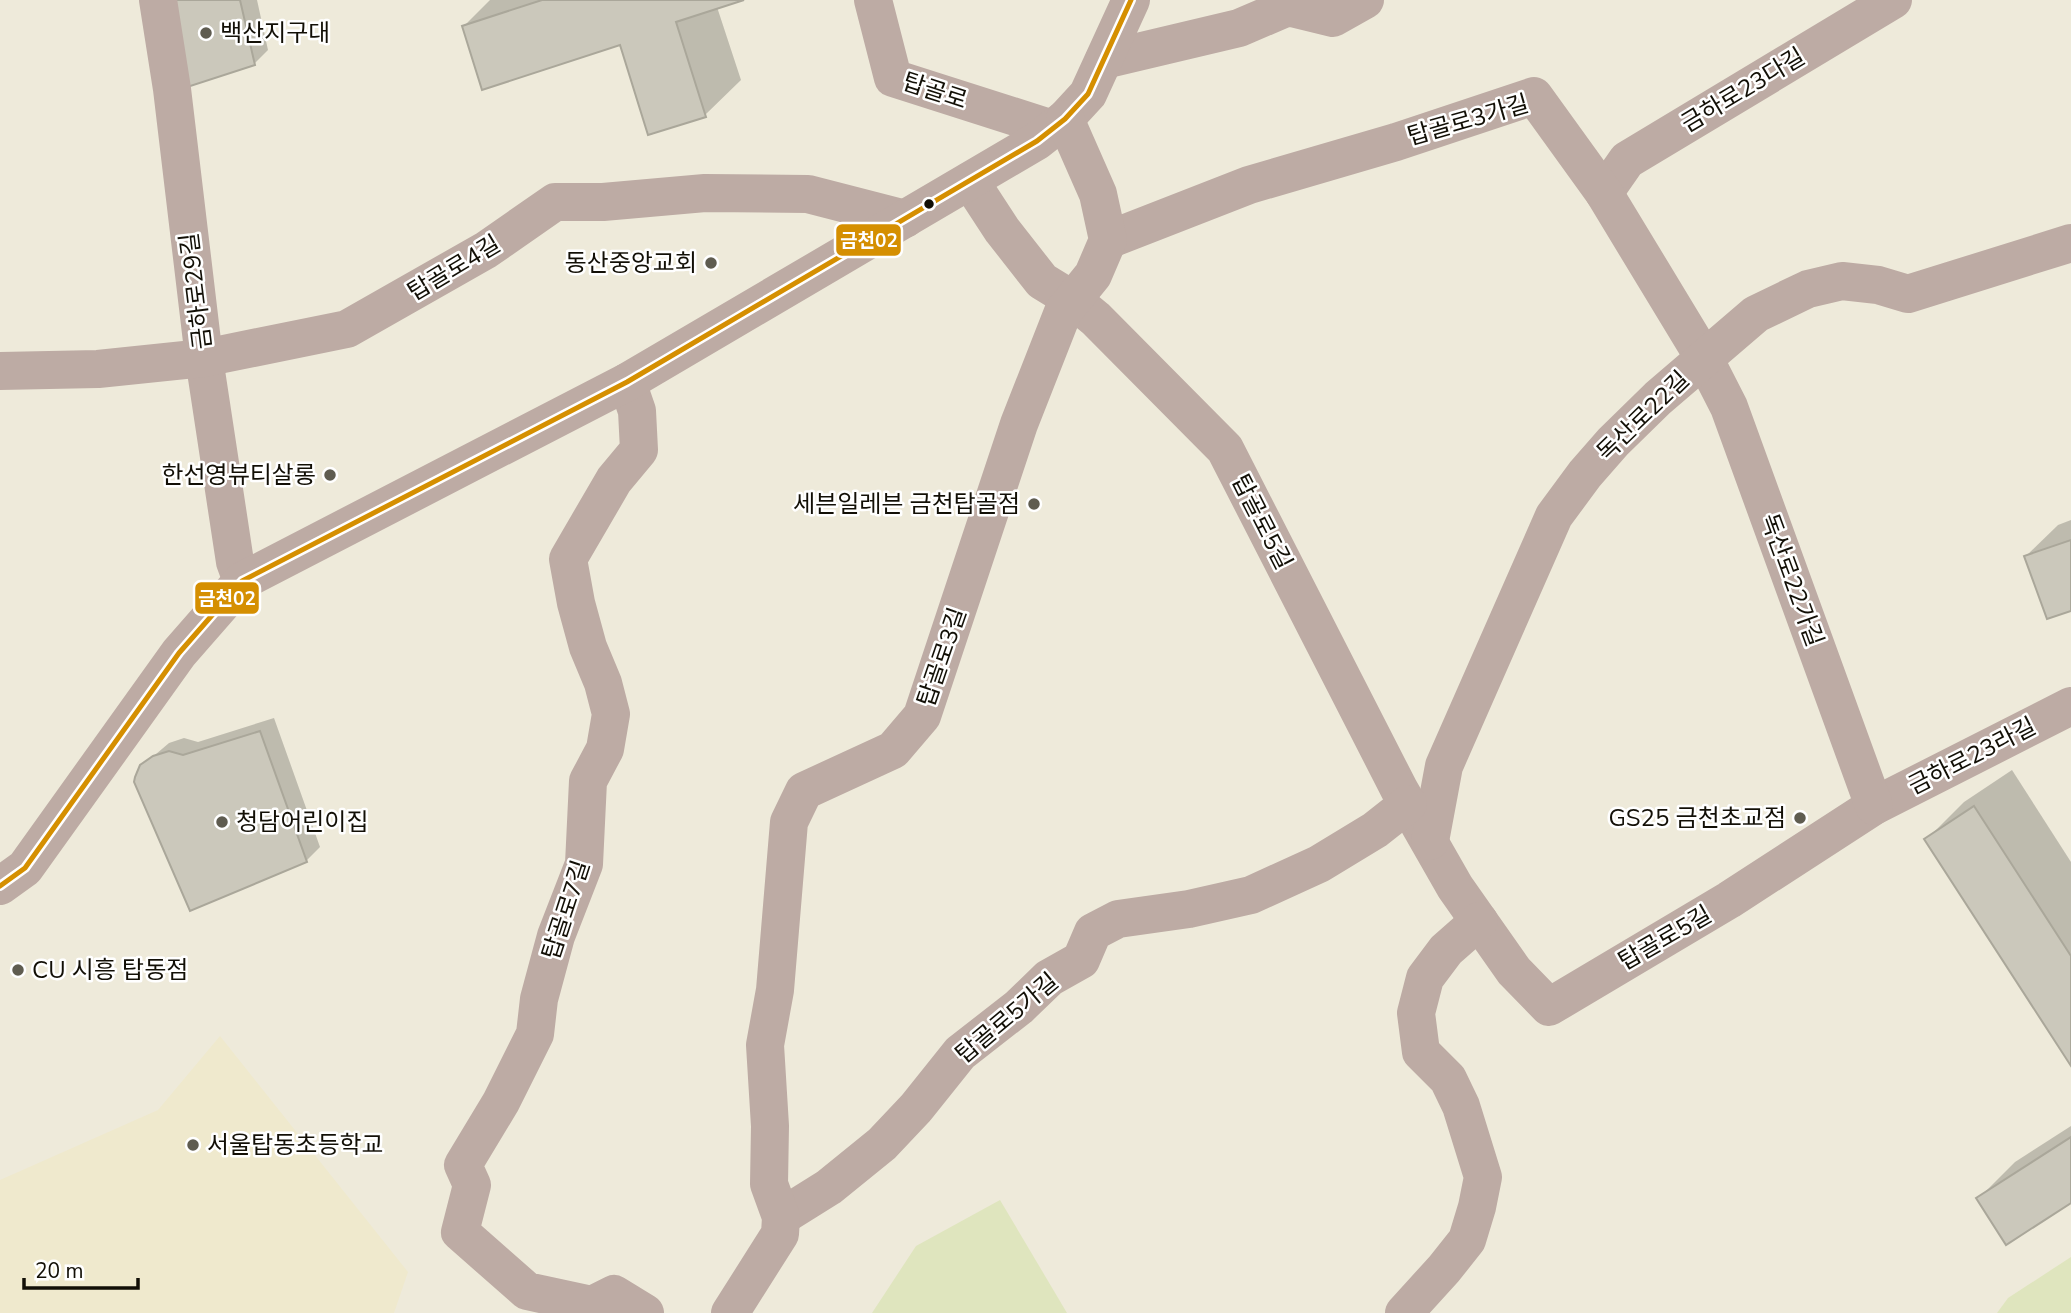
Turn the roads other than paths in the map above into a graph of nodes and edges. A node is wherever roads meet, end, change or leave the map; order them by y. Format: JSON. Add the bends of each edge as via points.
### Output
{"nodes":[{"id":1,"x":158,"y":0,"type":"edge"},
{"id":2,"x":873,"y":0,"type":"edge"},
{"id":3,"x":1131,"y":0,"type":"edge"},
{"id":4,"x":1364,"y":0,"type":"edge"},
{"id":5,"x":1893,"y":0,"type":"edge"},
{"id":6,"x":1104,"y":60,"type":"junction"},
{"id":7,"x":1059,"y":124,"type":"junction"},
{"id":8,"x":970,"y":181,"type":"junction"},
{"id":9,"x":1604,"y":193,"type":"junction"},
{"id":10,"x":905,"y":219,"type":"junction"},
{"id":11,"x":1108,"y":240,"type":"junction"},
{"id":12,"x":2071,"y":243,"type":"edge"},
{"id":13,"x":1073,"y":300,"type":"junction"},
{"id":14,"x":204,"y":358,"type":"junction"},
{"id":15,"x":1703,"y":358,"type":"junction"},
{"id":16,"x":0,"y":371,"type":"edge"},
{"id":17,"x":628,"y":382,"type":"junction"},
{"id":18,"x":242,"y":581,"type":"junction"},
{"id":19,"x":2071,"y":706,"type":"edge"},
{"id":20,"x":1408,"y":804,"type":"junction"},
{"id":21,"x":1874,"y":806,"type":"junction"},
{"id":22,"x":1430,"y":841,"type":"junction"},
{"id":23,"x":0,"y":886,"type":"edge"},
{"id":24,"x":1479,"y":920,"type":"junction"},
{"id":25,"x":781,"y":1217,"type":"junction"},
{"id":26,"x":645,"y":1313,"type":"edge"},
{"id":27,"x":730,"y":1313,"type":"edge"},
{"id":28,"x":1404,"y":1313,"type":"edge"}],
"edges":[{"from":1,"to":14,"type":"street","name":"금하로29길"},
{"from":2,"to":7,"type":"street","name":"탑골로","via":[[893,78]]},
{"from":3,"to":6,"type":"street"},
{"from":4,"to":6,"type":"street","via":[[1333,18],[1288,7],[1239,28]]},
{"from":5,"to":9,"type":"street","name":"금하로23다길","via":[[1627,160]]},
{"from":6,"to":7,"type":"street","via":[[1088,94]]},
{"from":7,"to":8,"type":"street"},
{"from":7,"to":11,"type":"street","via":[[1098,194]]},
{"from":8,"to":10,"type":"street"},
{"from":8,"to":13,"type":"street","name":"탑골로5길","via":[[1042,281]]},
{"from":9,"to":11,"type":"street","name":"탑골로3가길","via":[[1534,96],[1249,185]]},
{"from":9,"to":15,"type":"street","name":"탑골로3가길"},
{"from":10,"to":14,"type":"street","name":"탑골로4길","via":[[808,194],[705,192],[555,202],[486,250],[347,328]]},
{"from":10,"to":17,"type":"street"},
{"from":11,"to":13,"type":"street","name":"탑골로3길","via":[[1093,275]]},
{"from":12,"to":15,"type":"street","name":"독산로22길","via":[[1908,294],[1842,281],[1808,289],[1756,314]]},
{"from":13,"to":20,"type":"street","name":"탑골로5길","via":[[1225,449]]},
{"from":13,"to":25,"type":"street","name":"탑골로3길","via":[[1063,312],[1019,424],[922,716],[893,750],[804,791],[789,822],[775,990],[765,1045],[771,1126],[769,1184]]},
{"from":14,"to":16,"type":"street","name":"탑골로4길","via":[[98,369]]},
{"from":14,"to":18,"type":"street","name":"금하로29길","via":[[235,562]]},
{"from":15,"to":21,"type":"street","name":"독산로22가길","via":[[1729,407]]},
{"from":15,"to":22,"type":"street","name":"독산로22길","via":[[1613,442],[1554,516],[1444,766]]},
{"from":17,"to":18,"type":"street"},
{"from":17,"to":26,"type":"street","name":"탑골로7길","via":[[637,411],[639,450],[614,480],[568,559],[585,636],[611,714],[605,749],[588,781],[584,864],[556,936],[535,1034],[463,1164],[472,1185],[460,1232],[527,1291],[592,1305],[614,1294]]},
{"from":18,"to":23,"type":"street","via":[[179,653],[25,868]]},
{"from":19,"to":21,"type":"street","name":"금하로23라길"},
{"from":20,"to":22,"type":"street","name":"탑골로5길"},
{"from":20,"to":25,"type":"street","name":"탑골로5가길","via":[[1319,864],[1251,895],[1118,919],[1093,932],[1081,960],[1049,978],[960,1054],[881,1144]]},
{"from":21,"to":24,"type":"street","name":"탑골로5길","via":[[1729,900],[1549,1007],[1514,971]]},
{"from":22,"to":24,"type":"street","name":"탑골로5길"},
{"from":24,"to":28,"type":"street","via":[[1446,950],[1425,978],[1416,1013],[1421,1052],[1448,1079],[1461,1106],[1483,1177],[1478,1208],[1467,1240]]},
{"from":25,"to":27,"type":"street","via":[[780,1234]]}]}
